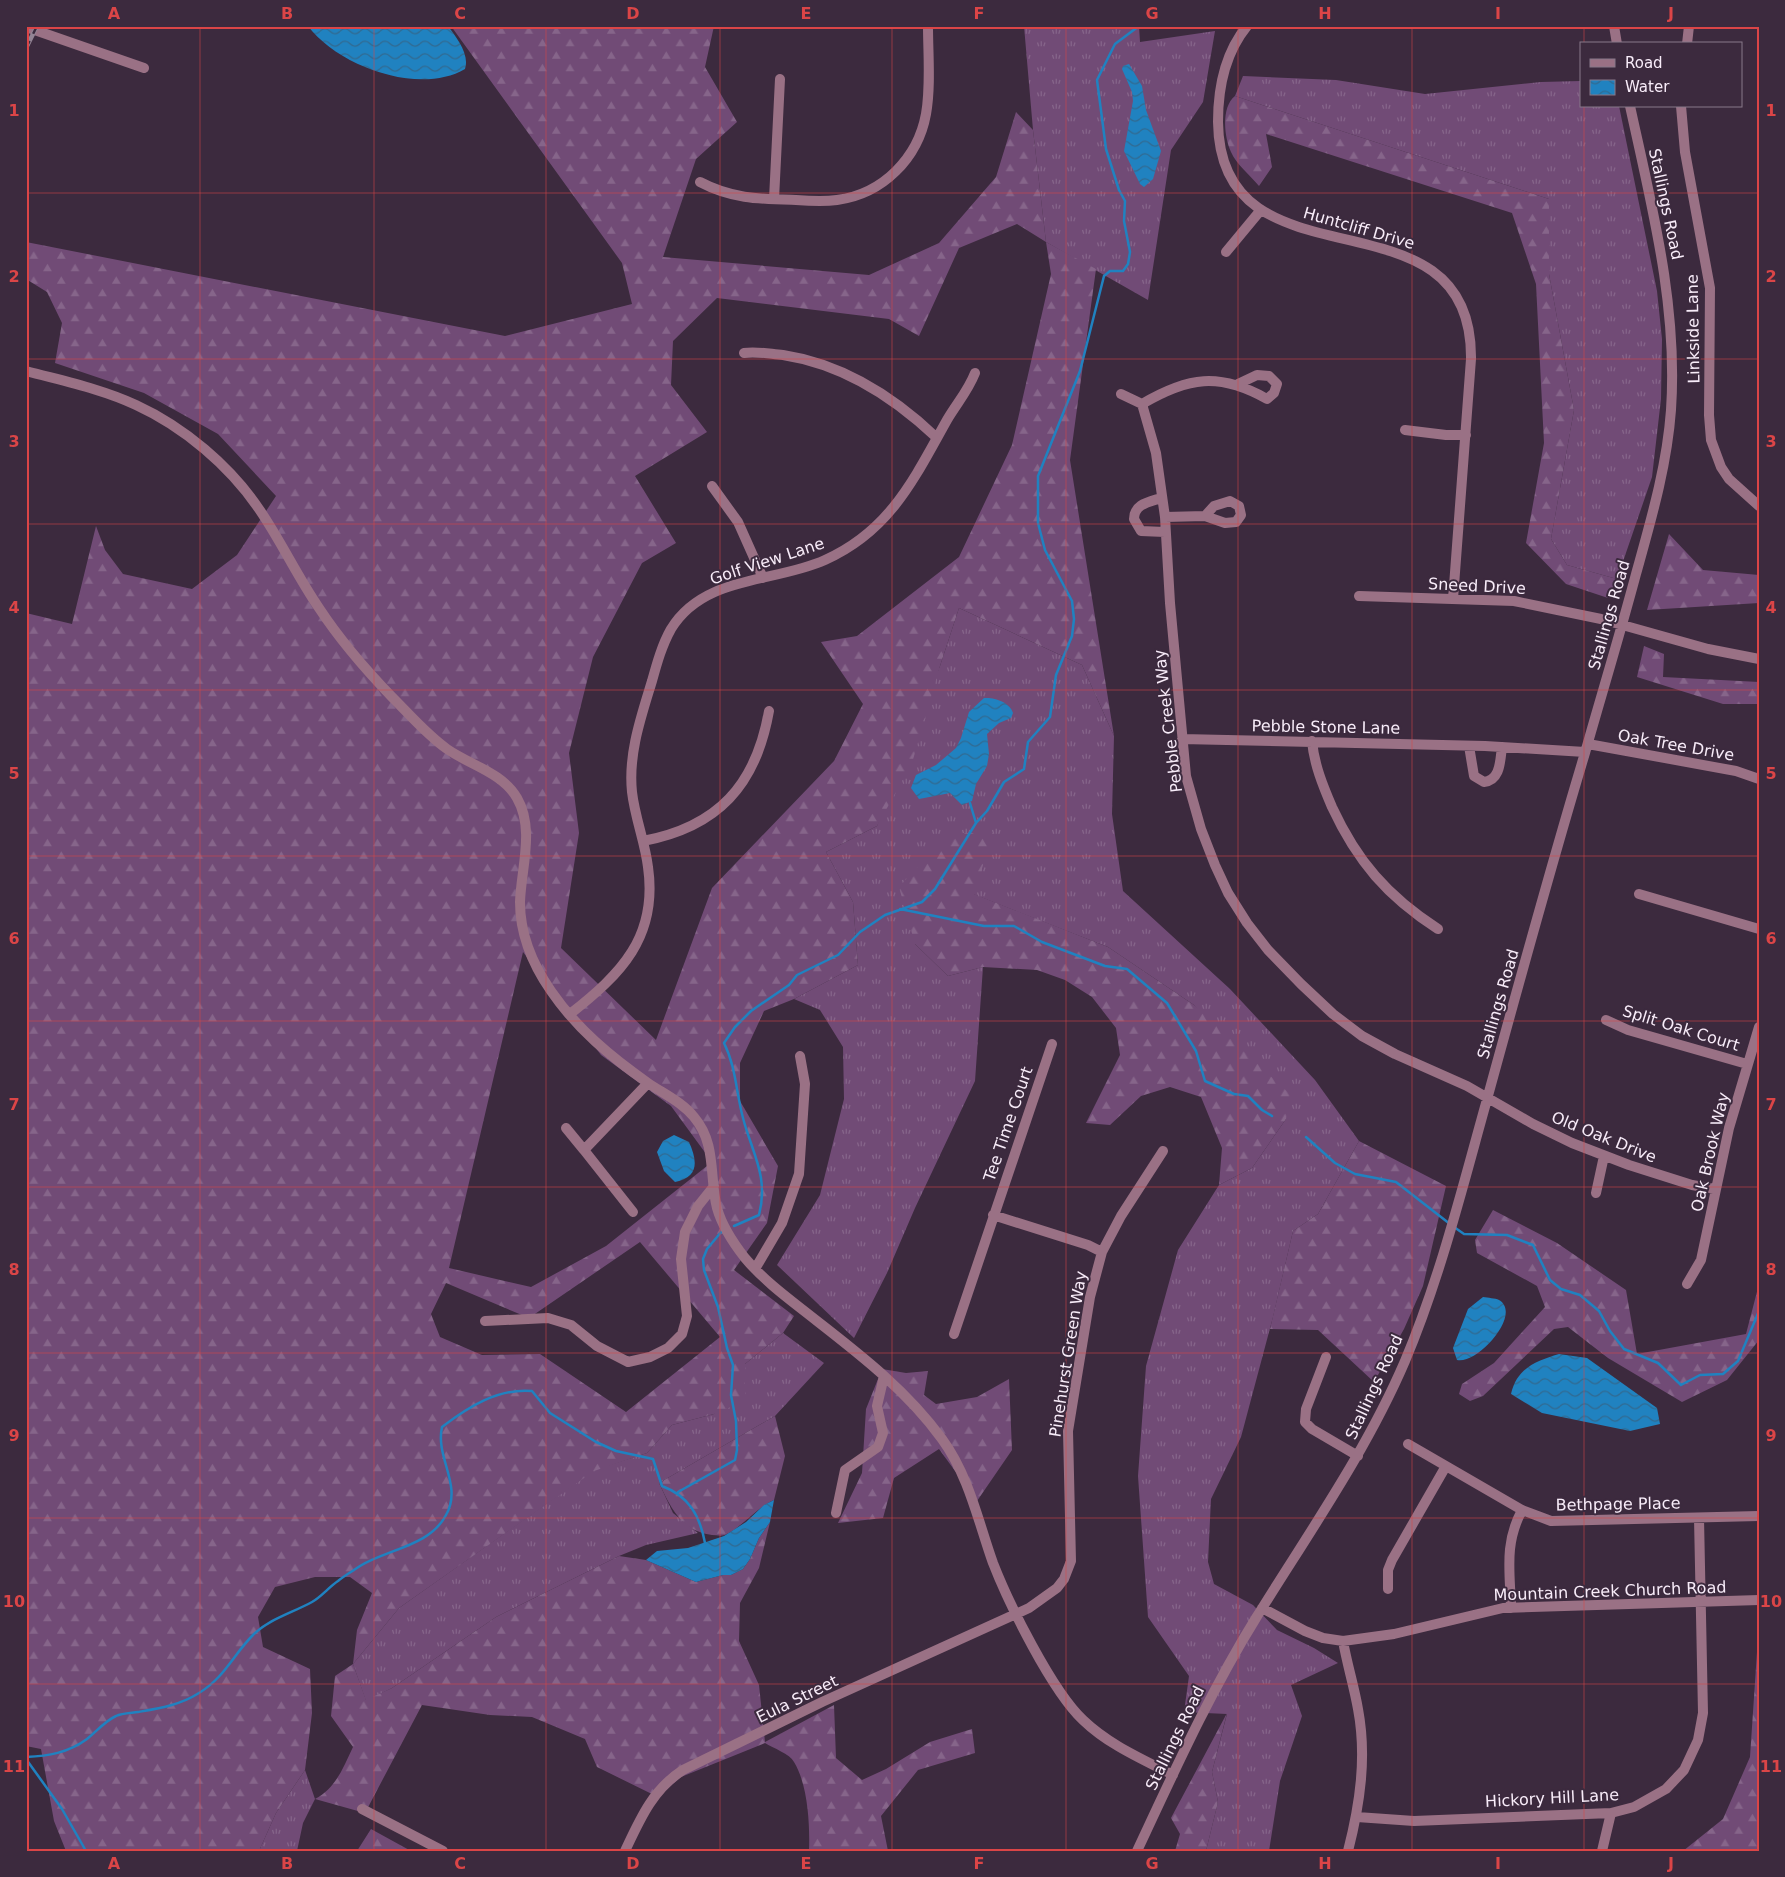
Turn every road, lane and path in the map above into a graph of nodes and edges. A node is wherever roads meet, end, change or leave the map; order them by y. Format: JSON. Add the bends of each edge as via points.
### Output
{"nodes":[{"id":1,"x":928,"y":26,"type":"edge"},
{"id":2,"x":1246,"y":26,"type":"edge"},
{"id":3,"x":1614,"y":26,"type":"edge"},
{"id":4,"x":1689,"y":26,"type":"edge"},
{"id":5,"x":26,"y":27,"type":"edge"},
{"id":6,"x":1617,"y":42,"type":"edge"},
{"id":7,"x":1687,"y":42,"type":"edge"},
{"id":8,"x":144,"y":68,"type":"dead end"},
{"id":9,"x":780,"y":79,"type":"dead end"},
{"id":10,"x":1630,"y":108,"type":"edge"},
{"id":11,"x":1681,"y":108,"type":"edge"},
{"id":12,"x":700,"y":182,"type":"dead end"},
{"id":13,"x":774,"y":199,"type":"junction"},
{"id":14,"x":1260,"y":211,"type":"junction"},
{"id":15,"x":1226,"y":252,"type":"dead end"},
{"id":16,"x":744,"y":353,"type":"dead end"},
{"id":17,"x":26,"y":371,"type":"edge"},
{"id":18,"x":975,"y":373,"type":"dead end"},
{"id":19,"x":1238,"y":384,"type":"dead end"},
{"id":20,"x":1121,"y":394,"type":"dead end"},
{"id":21,"x":1142,"y":404,"type":"junction"},
{"id":22,"x":1406,"y":430,"type":"dead end"},
{"id":23,"x":1466,"y":435,"type":"junction"},
{"id":24,"x":937,"y":438,"type":"junction"},
{"id":25,"x":712,"y":486,"type":"dead end"},
{"id":26,"x":1161,"y":498,"type":"junction"},
{"id":27,"x":1759,"y":506,"type":"edge"},
{"id":28,"x":1204,"y":516,"type":"dead end"},
{"id":29,"x":1165,"y":518,"type":"junction"},
{"id":30,"x":1165,"y":532,"type":"junction"},
{"id":31,"x":762,"y":578,"type":"junction"},
{"id":32,"x":1359,"y":596,"type":"dead end"},
{"id":33,"x":1453,"y":598,"type":"junction"},
{"id":34,"x":1622,"y":625,"type":"junction"},
{"id":35,"x":1759,"y":659,"type":"edge"},
{"id":36,"x":769,"y":711,"type":"dead end"},
{"id":37,"x":1182,"y":739,"type":"junction"},
{"id":38,"x":1312,"y":741,"type":"junction"},
{"id":39,"x":1469,"y":746,"type":"junction"},
{"id":40,"x":1502,"y":747,"type":"junction"},
{"id":41,"x":1586,"y":748,"type":"junction"},
{"id":42,"x":1759,"y":779,"type":"edge"},
{"id":43,"x":643,"y":841,"type":"junction"},
{"id":44,"x":1639,"y":894,"type":"dead end"},
{"id":45,"x":1438,"y":929,"type":"dead end"},
{"id":46,"x":1759,"y":929,"type":"edge"},
{"id":47,"x":570,"y":1014,"type":"junction"},
{"id":48,"x":1606,"y":1020,"type":"dead end"},
{"id":49,"x":1759,"y":1026,"type":"edge"},
{"id":50,"x":1052,"y":1044,"type":"dead end"},
{"id":51,"x":800,"y":1056,"type":"dead end"},
{"id":52,"x":1747,"y":1064,"type":"junction"},
{"id":53,"x":648,"y":1083,"type":"junction"},
{"id":54,"x":1487,"y":1097,"type":"junction"},
{"id":55,"x":566,"y":1128,"type":"dead end"},
{"id":56,"x":584,"y":1150,"type":"junction"},
{"id":57,"x":1163,"y":1151,"type":"dead end"},
{"id":58,"x":1604,"y":1156,"type":"junction"},
{"id":59,"x":714,"y":1186,"type":"junction"},
{"id":60,"x":1715,"y":1189,"type":"junction"},
{"id":61,"x":1596,"y":1193,"type":"dead end"},
{"id":62,"x":633,"y":1212,"type":"dead end"},
{"id":63,"x":993,"y":1215,"type":"junction"},
{"id":64,"x":1102,"y":1252,"type":"junction"},
{"id":65,"x":755,"y":1269,"type":"junction"},
{"id":66,"x":1687,"y":1284,"type":"dead end"},
{"id":67,"x":486,"y":1321,"type":"dead end"},
{"id":68,"x":954,"y":1334,"type":"dead end"},
{"id":69,"x":1326,"y":1357,"type":"dead end"},
{"id":70,"x":884,"y":1376,"type":"junction"},
{"id":71,"x":1408,"y":1444,"type":"dead end"},
{"id":72,"x":1358,"y":1456,"type":"junction"},
{"id":73,"x":1446,"y":1466,"type":"junction"},
{"id":74,"x":1522,"y":1510,"type":"junction"},
{"id":75,"x":836,"y":1513,"type":"dead end"},
{"id":76,"x":1759,"y":1516,"type":"edge"},
{"id":77,"x":1699,"y":1518,"type":"junction"},
{"id":78,"x":1388,"y":1589,"type":"dead end"},
{"id":79,"x":1759,"y":1600,"type":"edge"},
{"id":80,"x":1701,"y":1602,"type":"junction"},
{"id":81,"x":1262,"y":1608,"type":"junction"},
{"id":82,"x":1511,"y":1608,"type":"junction"},
{"id":83,"x":1017,"y":1614,"type":"junction"},
{"id":84,"x":1343,"y":1641,"type":"junction"},
{"id":85,"x":1173,"y":1775,"type":"junction"},
{"id":86,"x":362,"y":1809,"type":"dead end"},
{"id":87,"x":1610,"y":1813,"type":"junction"},
{"id":88,"x":1357,"y":1817,"type":"junction"},
{"id":89,"x":444,"y":1851,"type":"edge"},
{"id":90,"x":625,"y":1851,"type":"edge"},
{"id":91,"x":1137,"y":1851,"type":"edge"},
{"id":92,"x":1348,"y":1851,"type":"edge"},
{"id":93,"x":1602,"y":1851,"type":"edge"}],
"edges":[{"from":1,"to":13,"type":"street","via":[[926,113],[919,138],[902,165],[883,183],[852,197],[824,201]]},
{"from":2,"to":14,"type":"street","name":"Huntcliff Drive","via":[[1224,70],[1218,132],[1231,176]]},
{"from":3,"to":6,"type":"street"},
{"from":4,"to":7,"type":"street"},
{"from":5,"to":8,"type":"street"},
{"from":9,"to":13,"type":"street"},
{"from":10,"to":34,"type":"street","name":"Stallings Road","via":[[1664,265],[1670,305],[1672,373],[1662,473]]},
{"from":11,"to":27,"type":"street","name":"Linkside Lane","via":[[1685,152],[1710,288],[1711,440],[1729,479]]},
{"from":12,"to":13,"type":"street","via":[[736,197]]},
{"from":14,"to":15,"type":"street"},
{"from":14,"to":23,"type":"street","name":"Huntcliff Drive","via":[[1304,230],[1405,255],[1425,265],[1444,281],[1462,306],[1470,336]]},
{"from":16,"to":24,"type":"street","via":[[796,357],[843,372],[878,391]]},
{"from":17,"to":47,"type":"street","via":[[140,406],[188,436],[217,461],[256,504],[319,608],[364,666],[438,742],[512,790],[521,806],[526,826],[520,900],[524,933],[543,978]]},
{"from":18,"to":24,"type":"street","name":"Golf View Lane"},
{"from":19,"to":21,"type":"street","via":[[1186,384]]},
{"from":20,"to":21,"type":"street"},
{"from":21,"to":26,"type":"street","name":"Pebble Creek Way","via":[[1156,453]]},
{"from":22,"to":23,"type":"street"},
{"from":23,"to":33,"type":"street","name":"Huntcliff Drive"},
{"from":24,"to":31,"type":"street","name":"Golf View Lane","via":[[901,499],[867,536],[823,561]]},
{"from":25,"to":31,"type":"street","via":[[738,522]]},
{"from":26,"to":29,"type":"street","name":"Pebble Creek Way"},
{"from":26,"to":30,"type":"street","via":[[1141,505],[1135,511],[1134,520],[1141,531]]},
{"from":28,"to":29,"type":"street"},
{"from":29,"to":30,"type":"street","name":"Pebble Creek Way"},
{"from":30,"to":37,"type":"street","name":"Pebble Creek Way"},
{"from":31,"to":43,"type":"street","name":"Golf View Lane","via":[[728,586],[702,598],[680,617],[666,639],[641,716],[633,754],[632,791]]},
{"from":32,"to":33,"type":"street","name":"Sneed Drive"},
{"from":33,"to":34,"type":"street","name":"Sneed Drive","via":[[1514,601]]},
{"from":34,"to":35,"type":"street","name":"Sneed Drive","via":[[1708,649]]},
{"from":34,"to":41,"type":"street","name":"Stallings Road"},
{"from":36,"to":43,"type":"street","via":[[755,761],[744,782],[730,798],[712,815],[692,827]]},
{"from":37,"to":38,"type":"street","name":"Pebble Stone Lane"},
{"from":37,"to":54,"type":"street","name":"Pebble Creek Way","via":[[1192,801],[1215,865],[1228,893],[1268,950],[1326,1008],[1362,1036]]},
{"from":38,"to":39,"type":"street","name":"Pebble Stone Lane"},
{"from":38,"to":45,"type":"street","via":[[1313,758],[1326,794],[1356,854],[1391,892]]},
{"from":39,"to":40,"type":"street","name":"Pebble Stone Lane"},
{"from":39,"to":40,"type":"street","via":[[1474,776],[1484,782],[1495,777]]},
{"from":40,"to":41,"type":"street","name":"Pebble Stone Lane"},
{"from":41,"to":42,"type":"street","name":"Oak Tree Drive","via":[[1736,771]]},
{"from":41,"to":54,"type":"street","name":"Stallings Road"},
{"from":43,"to":47,"type":"street","name":"Golf View Lane","via":[[650,895],[648,916],[641,936],[619,970]]},
{"from":44,"to":46,"type":"street"},
{"from":47,"to":53,"type":"street","via":[[600,1047]]},
{"from":48,"to":52,"type":"street","name":"Split Oak Court","via":[[1628,1030]]},
{"from":49,"to":52,"type":"street","name":"Oak Brook Way"},
{"from":50,"to":63,"type":"street","name":"Tee Time Court"},
{"from":51,"to":65,"type":"street","via":[[805,1084],[799,1174],[782,1223]]},
{"from":52,"to":60,"type":"street","name":"Oak Brook Way"},
{"from":53,"to":56,"type":"street"},
{"from":53,"to":59,"type":"street","via":[[680,1104],[700,1124],[710,1149]]},
{"from":54,"to":58,"type":"street","name":"Old Oak Drive","via":[[1533,1124]]},
{"from":54,"to":72,"type":"street","name":"Stallings Road","via":[[1426,1306],[1405,1361]]},
{"from":55,"to":56,"type":"street"},
{"from":56,"to":62,"type":"street"},
{"from":57,"to":64,"type":"street","name":"Pinehurst Green Way"},
{"from":58,"to":60,"type":"street","name":"Old Oak Drive","via":[[1672,1179]]},
{"from":58,"to":61,"type":"street"},
{"from":59,"to":65,"type":"street","via":[[722,1222]]},
{"from":59,"to":67,"type":"street","via":[[698,1206],[685,1232],[681,1259],[687,1316],[682,1334],[668,1348],[650,1357],[628,1362],[597,1346],[571,1325],[548,1318]]},
{"from":60,"to":66,"type":"street","name":"Oak Brook Way","via":[[1701,1260]]},
{"from":63,"to":64,"type":"street"},
{"from":63,"to":68,"type":"street","name":"Tee Time Court"},
{"from":64,"to":83,"type":"street","name":"Pinehurst Green Way","via":[[1090,1297],[1068,1431],[1071,1561],[1064,1579],[1053,1592]]},
{"from":65,"to":70,"type":"street"},
{"from":69,"to":72,"type":"street","via":[[1306,1409],[1305,1422]]},
{"from":70,"to":75,"type":"street","via":[[877,1406],[883,1433],[878,1447],[846,1470]]},
{"from":70,"to":83,"type":"street","via":[[916,1407],[954,1457],[970,1492],[994,1565]]},
{"from":71,"to":73,"type":"street","name":"Bethpage Place"},
{"from":72,"to":81,"type":"street","name":"Stallings Road"},
{"from":73,"to":74,"type":"street","name":"Bethpage Place"},
{"from":73,"to":78,"type":"street","via":[[1392,1560],[1388,1570]]},
{"from":74,"to":77,"type":"street","name":"Bethpage Place","via":[[1561,1522]]},
{"from":74,"to":82,"type":"street","via":[[1512,1531],[1510,1546]]},
{"from":76,"to":77,"type":"street","name":"Bethpage Place"},
{"from":77,"to":80,"type":"street","name":"Hickory Hill Lane"},
{"from":79,"to":80,"type":"street","name":"Mountain Creek Church Road"},
{"from":80,"to":82,"type":"street","name":"Mountain Creek Church Road"},
{"from":80,"to":87,"type":"street","name":"Hickory Hill Lane","via":[[1703,1713],[1696,1748],[1684,1770],[1666,1789],[1634,1807]]},
{"from":81,"to":84,"type":"street","name":"Mountain Creek Church Road","via":[[1305,1632]]},
{"from":81,"to":85,"type":"street","name":"Stallings Road","via":[[1218,1685]]},
{"from":82,"to":84,"type":"street","name":"Mountain Creek Church Road"},
{"from":83,"to":85,"type":"street","via":[[1061,1691],[1083,1720],[1123,1750]]},
{"from":83,"to":90,"type":"street","name":"Eula Street","via":[[822,1702],[683,1770],[653,1796]]},
{"from":84,"to":88,"type":"street","via":[[1361,1728],[1362,1771]]},
{"from":85,"to":91,"type":"street","name":"Stallings Road"},
{"from":86,"to":89,"type":"street"},
{"from":87,"to":88,"type":"street","name":"Hickory Hill Lane","via":[[1414,1820]]},
{"from":87,"to":93,"type":"street"},
{"from":88,"to":92,"type":"street"}]}
